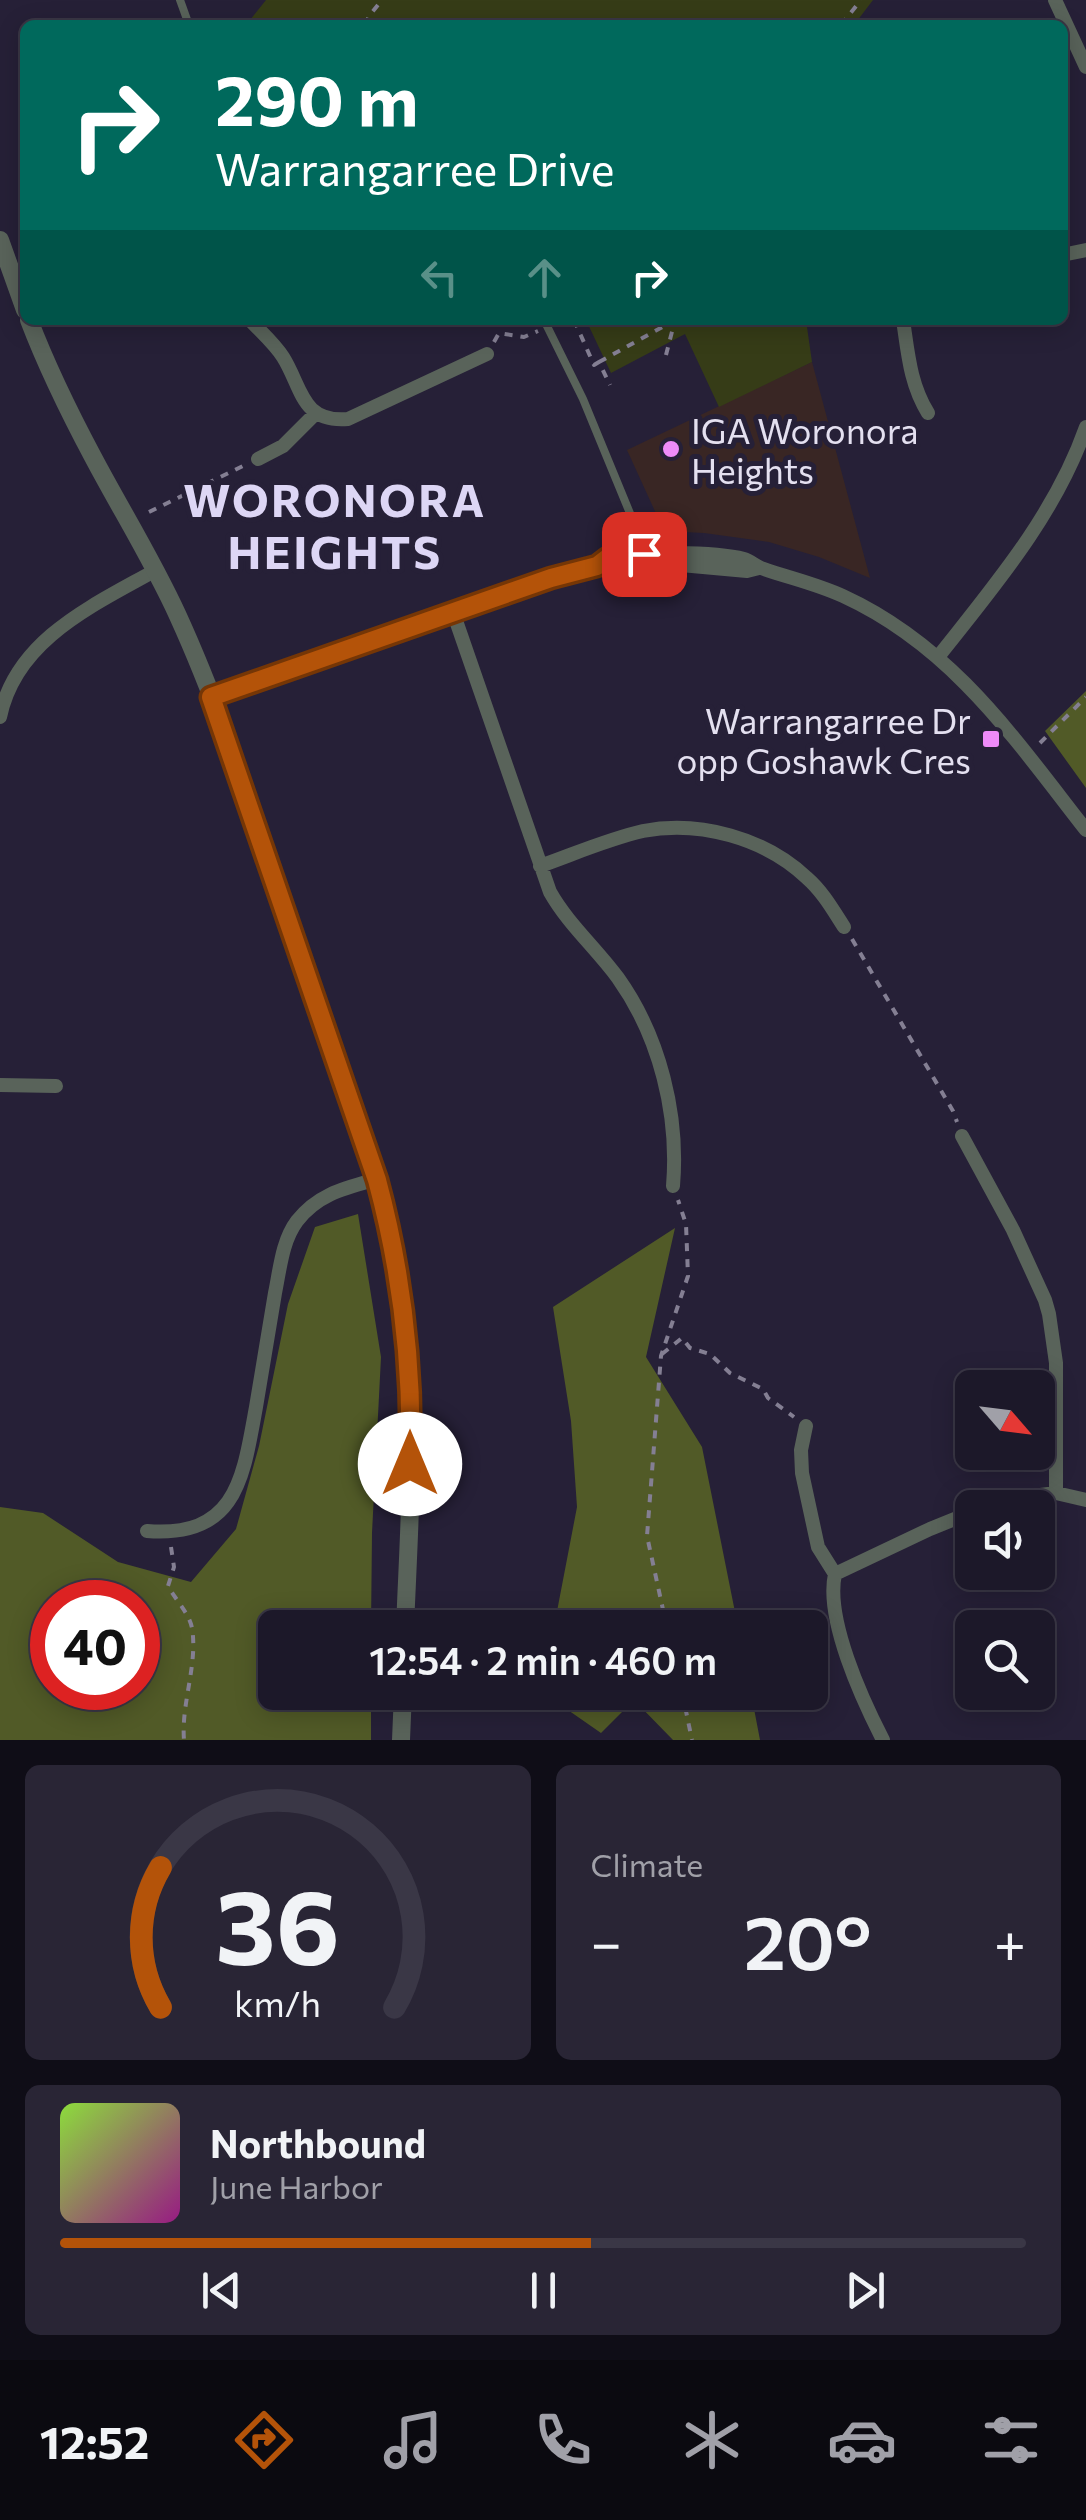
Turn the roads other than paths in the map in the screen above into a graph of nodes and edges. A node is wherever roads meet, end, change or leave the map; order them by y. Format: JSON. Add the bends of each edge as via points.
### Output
{"nodes":[{"id":1,"x":1068,"y":28,"type":"edge"},
{"id":2,"x":1086,"y":67,"type":"edge"},
{"id":3,"x":0,"y":240,"type":"edge"},
{"id":4,"x":20,"y":292,"type":"edge"},
{"id":5,"x":33,"y":325,"type":"edge"},
{"id":6,"x":255,"y":325,"type":"edge"},
{"id":7,"x":547,"y":325,"type":"edge"},
{"id":8,"x":904,"y":325,"type":"edge"},
{"id":9,"x":487,"y":354,"type":"road end"},
{"id":10,"x":316,"y":413,"type":"junction"},
{"id":11,"x":928,"y":413,"type":"dead end"},
{"id":12,"x":1086,"y":427,"type":"edge"},
{"id":13,"x":258,"y":459,"type":"road end"},
{"id":14,"x":644,"y":559,"type":"junction"},
{"id":15,"x":156,"y":570,"type":"junction"},
{"id":16,"x":453,"y":612,"type":"junction"},
{"id":17,"x":938,"y":656,"type":"junction"},
{"id":18,"x":211,"y":697,"type":"junction"},
{"id":19,"x":0,"y":717,"type":"edge"},
{"id":20,"x":1086,"y":830,"type":"edge"},
{"id":21,"x":540,"y":866,"type":"junction"},
{"id":22,"x":844,"y":927,"type":"road end"},
{"id":23,"x":0,"y":1085,"type":"edge"},
{"id":24,"x":56,"y":1086,"type":"dead end"},
{"id":25,"x":962,"y":1136,"type":"road end"},
{"id":26,"x":377,"y":1180,"type":"junction"},
{"id":27,"x":673,"y":1186,"type":"road end"},
{"id":28,"x":806,"y":1426,"type":"road end"},
{"id":29,"x":1056,"y":1493,"type":"joint"},
{"id":30,"x":1086,"y":1500,"type":"edge"},
{"id":31,"x":955,"y":1519,"type":"edge"},
{"id":32,"x":147,"y":1531,"type":"dead end"},
{"id":33,"x":835,"y":1574,"type":"junction"},
{"id":34,"x":406,"y":1610,"type":"edge"},
{"id":35,"x":402,"y":1710,"type":"edge"},
{"id":36,"x":401,"y":1740,"type":"edge"},
{"id":37,"x":883,"y":1740,"type":"edge"}],
"edges":[{"from":1,"to":2,"type":"street"},
{"from":3,"to":4,"type":"street"},
{"from":5,"to":15,"type":"street","via":[[56,384]]},
{"from":6,"to":10,"type":"street","via":[[280,352]]},
{"from":7,"to":14,"type":"lane","via":[[583,398]]},
{"from":8,"to":11,"type":"street","via":[[912,377]]},
{"from":9,"to":10,"type":"street","via":[[348,419]]},
{"from":10,"to":13,"type":"street","via":[[283,446]]},
{"from":12,"to":17,"type":"street","via":[[1031,536]]},
{"from":14,"to":16,"type":"street","via":[[551,578]]},
{"from":14,"to":17,"type":"street","via":[[760,568],[816,585],[904,630]]},
{"from":15,"to":18,"type":"street"},
{"from":15,"to":19,"type":"street","via":[[52,632],[17,674]]},
{"from":16,"to":18,"type":"street"},
{"from":16,"to":21,"type":"street"},
{"from":17,"to":20,"type":"street","via":[[988,704]]},
{"from":18,"to":26,"type":"street"},
{"from":21,"to":22,"type":"street","via":[[642,832],[672,827],[723,834],[770,852],[805,876]]},
{"from":21,"to":27,"type":"street","via":[[560,910],[619,980],[650,1038],[674,1132]]},
{"from":23,"to":24,"type":"street"},
{"from":25,"to":29,"type":"street","via":[[1049,1314],[1056,1362]]},
{"from":26,"to":32,"type":"street","via":[[331,1192],[290,1231],[233,1496],[211,1518],[183,1531]]},
{"from":26,"to":34,"type":"street","via":[[410,1376]]},
{"from":28,"to":33,"type":"street","via":[[802,1473],[818,1546]]},
{"from":29,"to":30,"type":"street"},
{"from":31,"to":33,"type":"street"},
{"from":33,"to":37,"type":"street","via":[[833,1602],[848,1659]]},
{"from":35,"to":36,"type":"street"}]}
